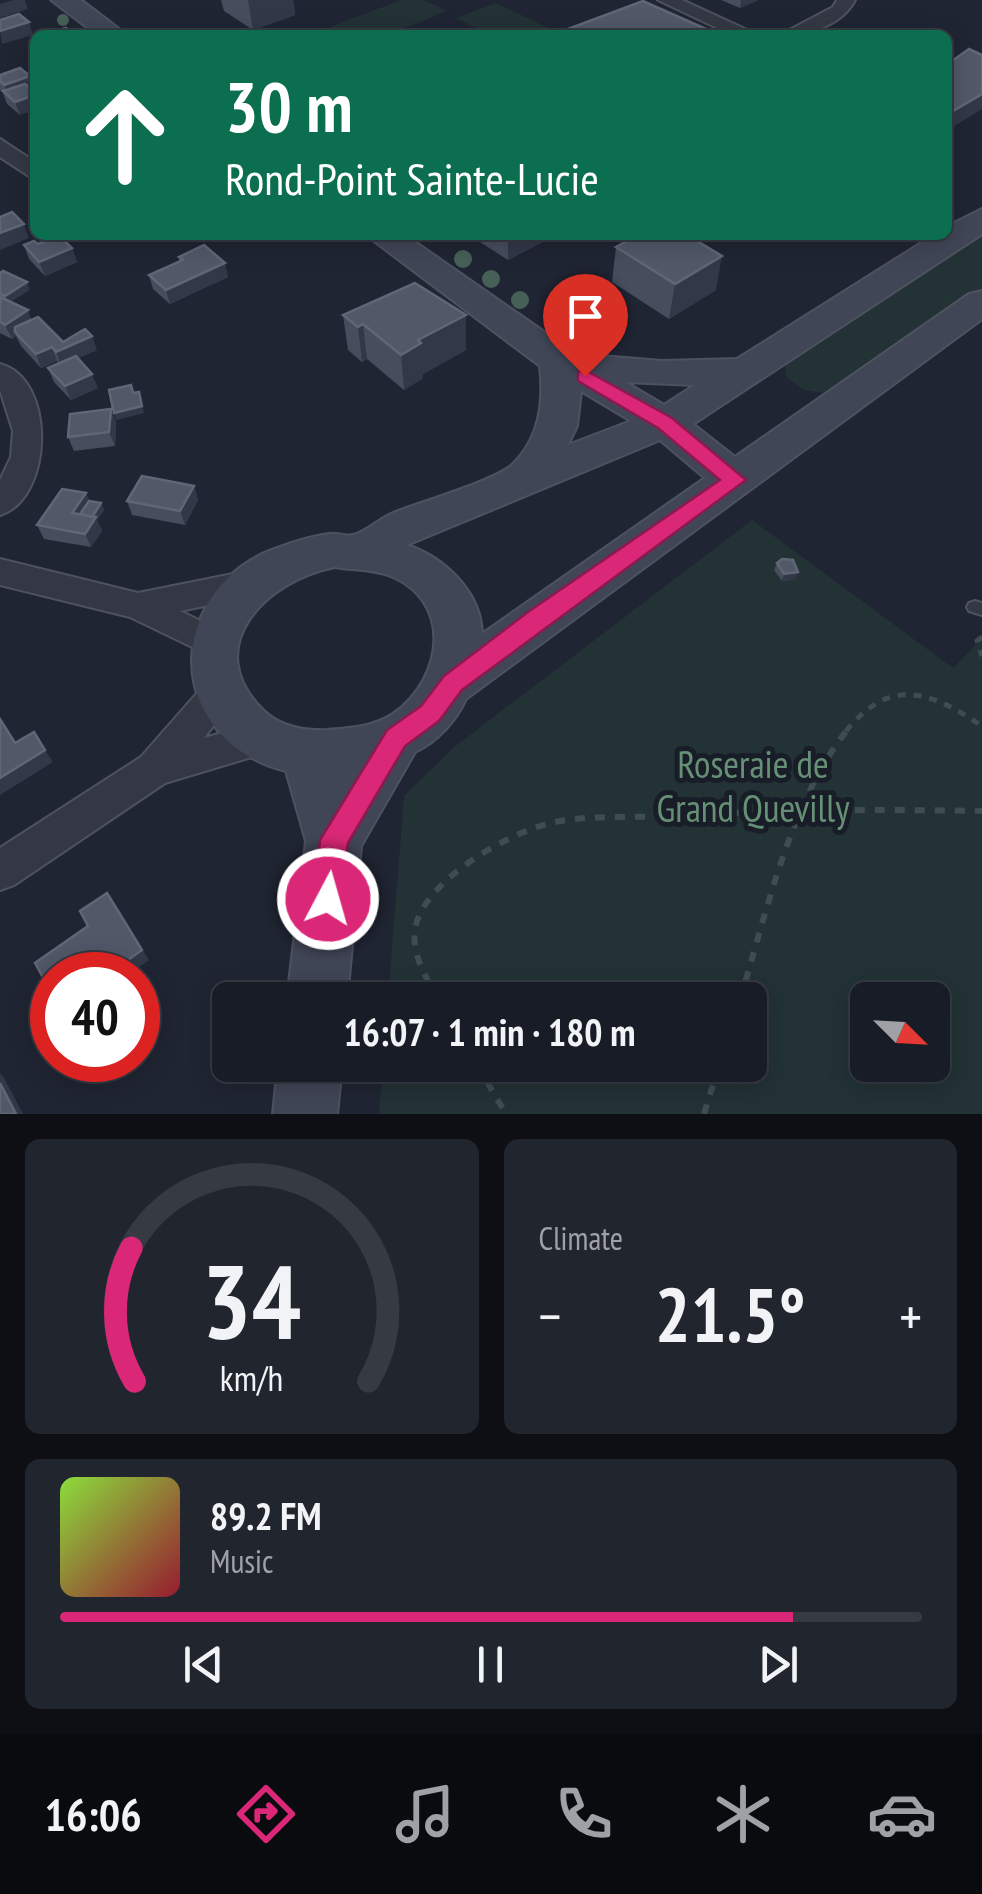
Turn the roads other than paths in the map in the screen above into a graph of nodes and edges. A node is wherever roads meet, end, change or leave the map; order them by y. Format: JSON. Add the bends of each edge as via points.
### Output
{"nodes":[{"id":1,"x":64,"y":0,"type":"edge"},
{"id":2,"x":668,"y":0,"type":"edge"},
{"id":3,"x":846,"y":0,"type":"edge"},
{"id":4,"x":107,"y":30,"type":"edge"},
{"id":5,"x":737,"y":30,"type":"edge"},
{"id":6,"x":801,"y":30,"type":"edge"},
{"id":7,"x":0,"y":146,"type":"edge"},
{"id":8,"x":30,"y":169,"type":"edge"},
{"id":9,"x":982,"y":219,"type":"edge"},
{"id":10,"x":952,"y":239,"type":"edge"},
{"id":11,"x":390,"y":240,"type":"edge"},
{"id":12,"x":950,"y":240,"type":"edge"},
{"id":13,"x":982,"y":302,"type":"edge"},
{"id":14,"x":559,"y":361,"type":"junction"},
{"id":15,"x":750,"y":370,"type":"junction"},
{"id":16,"x":0,"y":373,"type":"edge"},
{"id":17,"x":665,"y":423,"type":"junction"},
{"id":18,"x":735,"y":480,"type":"junction"},
{"id":19,"x":523,"y":481,"type":"junction"},
{"id":20,"x":0,"y":504,"type":"edge"},
{"id":21,"x":364,"y":550,"type":"junction"},
{"id":22,"x":0,"y":572,"type":"edge"},
{"id":23,"x":253,"y":583,"type":"junction"},
{"id":24,"x":138,"y":606,"type":"junction"},
{"id":25,"x":215,"y":644,"type":"junction"},
{"id":26,"x":453,"y":683,"type":"junction"},
{"id":27,"x":219,"y":694,"type":"junction"},
{"id":28,"x":396,"y":738,"type":"junction"},
{"id":29,"x":284,"y":746,"type":"junction"},
{"id":30,"x":154,"y":769,"type":"junction"},
{"id":31,"x":334,"y":840,"type":"junction"},
{"id":32,"x":0,"y":871,"type":"edge"},
{"id":33,"x":319,"y":982,"type":"edge"},
{"id":34,"x":308,"y":1082,"type":"edge"},
{"id":35,"x":305,"y":1114,"type":"edge"}],
"edges":[{"from":1,"to":4,"type":"street"},
{"from":2,"to":5,"type":"street"},
{"from":3,"to":6,"type":"street","via":[[840,12]]},
{"from":7,"to":8,"type":"street"},
{"from":9,"to":10,"type":"street"},
{"from":11,"to":14,"type":"street"},
{"from":12,"to":15,"type":"street"},
{"from":13,"to":18,"type":"street"},
{"from":14,"to":15,"type":"street","via":[[662,374]]},
{"from":14,"to":17,"type":"street"},
{"from":14,"to":19,"type":"street","via":[[564,396],[553,442]]},
{"from":15,"to":17,"type":"street"},
{"from":16,"to":20,"type":"street","via":[[12,384],[29,426],[22,468]]},
{"from":17,"to":18,"type":"street"},
{"from":17,"to":19,"type":"street"},
{"from":18,"to":26,"type":"street"},
{"from":19,"to":21,"type":"street","via":[[402,526]]},
{"from":21,"to":23,"type":"street","via":[[306,555]]},
{"from":21,"to":26,"type":"street","via":[[426,572],[448,594],[460,622],[462,652]]},
{"from":22,"to":24,"type":"street"},
{"from":23,"to":24,"type":"street"},
{"from":23,"to":25,"type":"street","via":[[233,604]]},
{"from":24,"to":25,"type":"street"},
{"from":25,"to":27,"type":"street"},
{"from":26,"to":28,"type":"street","via":[[430,714]]},
{"from":27,"to":29,"type":"street","via":[[230,714]]},
{"from":27,"to":30,"type":"street"},
{"from":28,"to":29,"type":"street","via":[[352,752]]},
{"from":28,"to":31,"type":"street"},
{"from":29,"to":30,"type":"street"},
{"from":29,"to":31,"type":"street"},
{"from":30,"to":32,"type":"street"},
{"from":31,"to":33,"type":"street"},
{"from":34,"to":35,"type":"street"}]}
